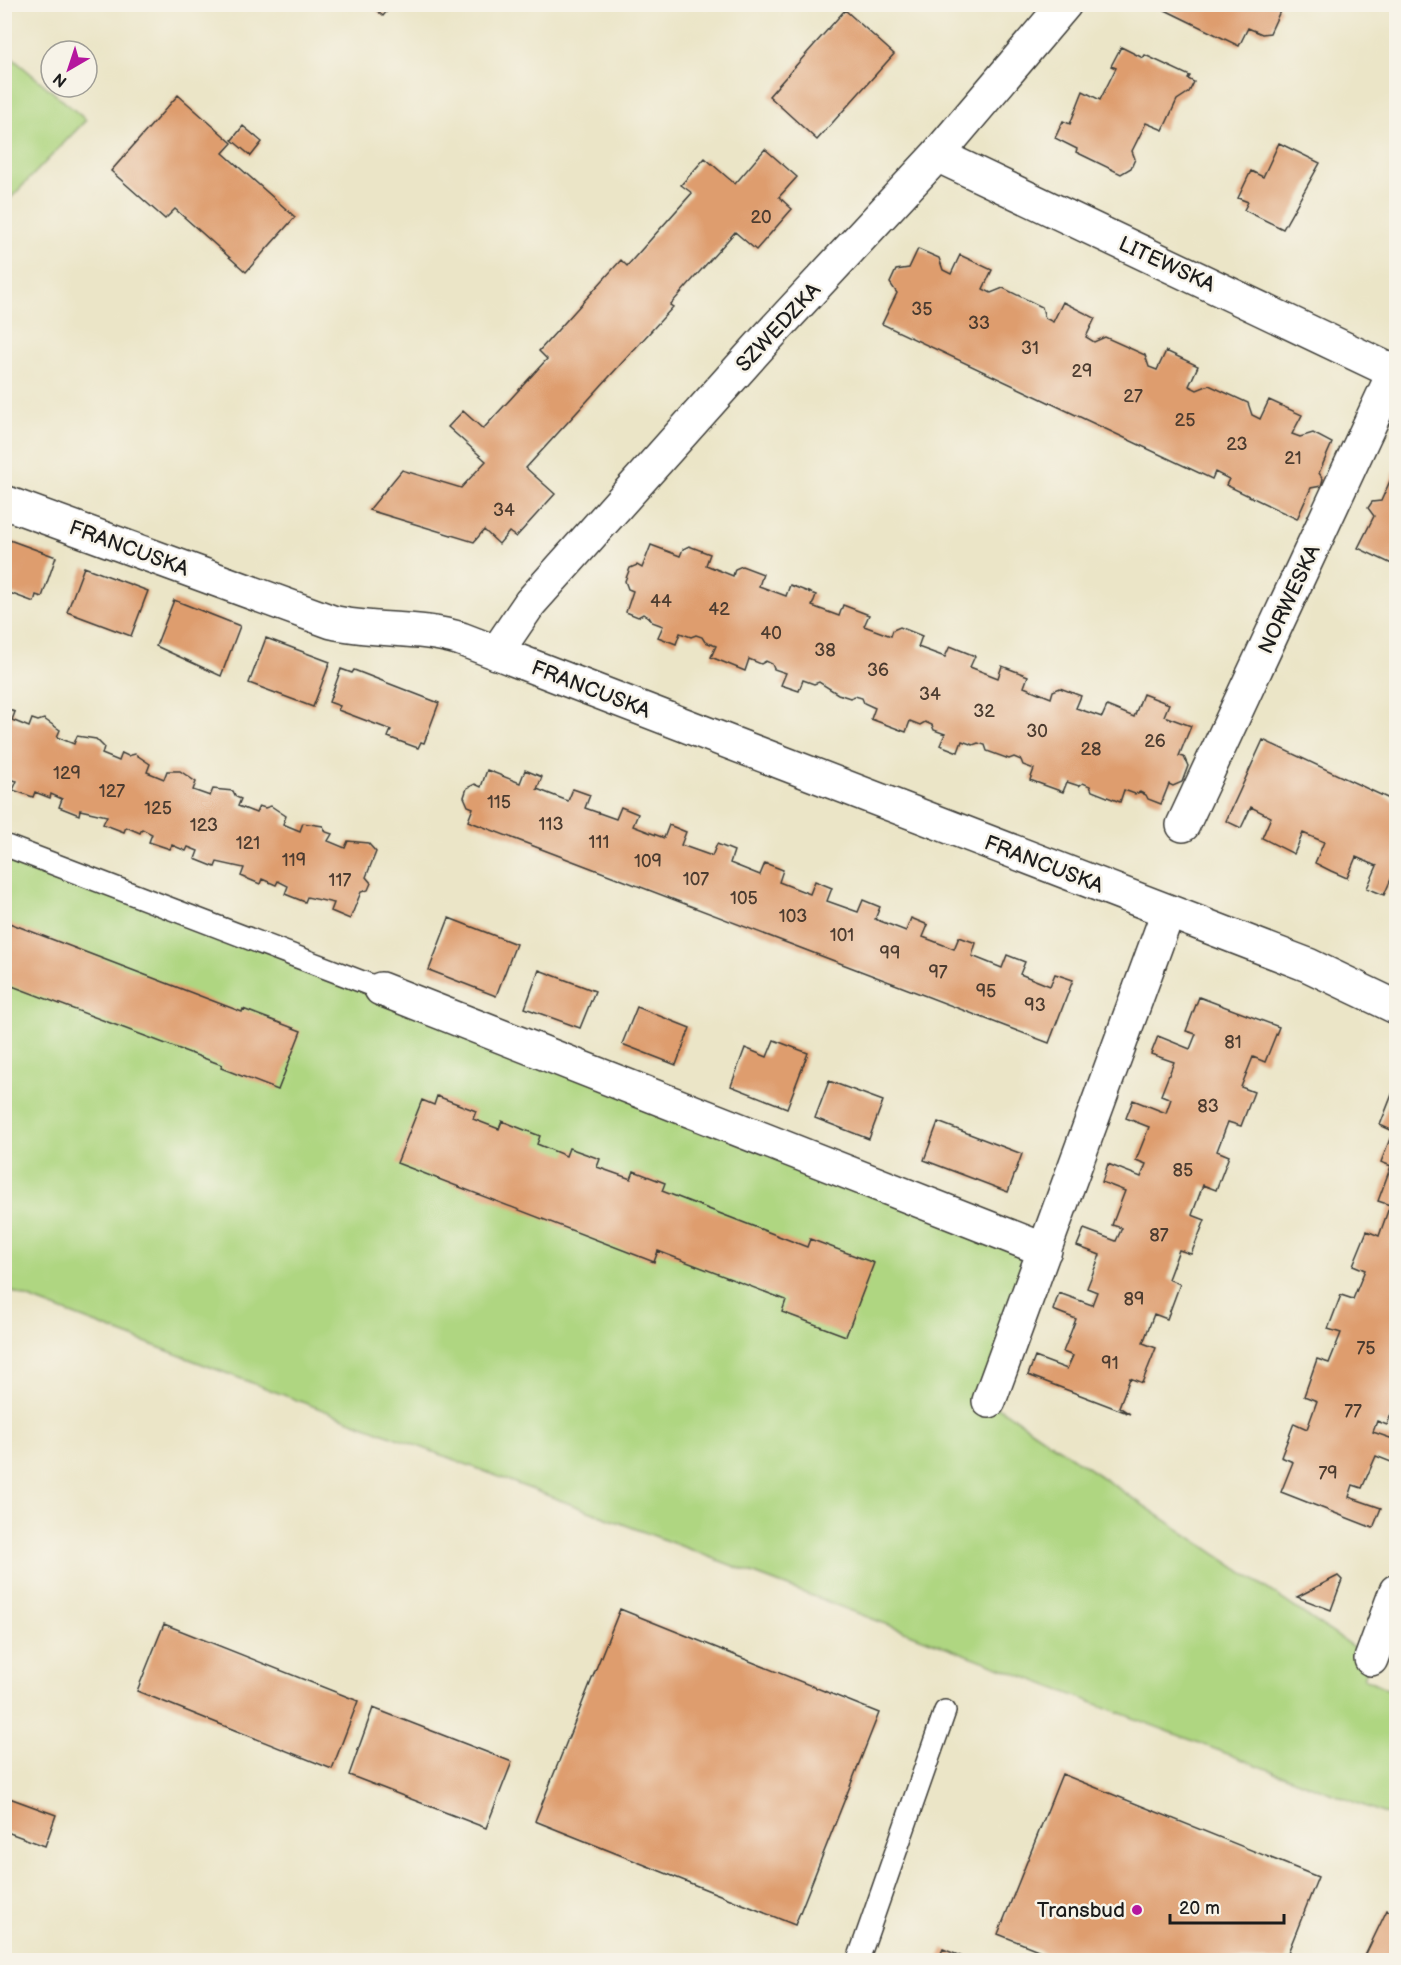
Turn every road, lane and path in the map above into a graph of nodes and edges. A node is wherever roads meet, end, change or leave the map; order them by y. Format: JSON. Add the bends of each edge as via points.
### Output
{"nodes":[{"id":1,"x":1065,"y":4,"type":"edge"},
{"id":2,"x":937,"y":155,"type":"junction"},
{"id":3,"x":1395,"y":373,"type":"edge"},
{"id":4,"x":4,"y":502,"type":"edge"},
{"id":5,"x":496,"y":653,"type":"junction"},
{"id":6,"x":1183,"y":825,"type":"dead end"},
{"id":7,"x":4,"y":845,"type":"edge"},
{"id":8,"x":1168,"y":912,"type":"junction"},
{"id":9,"x":381,"y":989,"type":"joint"},
{"id":10,"x":1396,"y":1006,"type":"edge"},
{"id":11,"x":1045,"y":1250,"type":"junction"},
{"id":12,"x":989,"y":1401,"type":"dead end"},
{"id":13,"x":1396,"y":1591,"type":"edge"},
{"id":14,"x":1371,"y":1659,"type":"dead end"},
{"id":15,"x":945,"y":1711,"type":"dead end"},
{"id":16,"x":858,"y":1960,"type":"edge"}],
"edges":[{"from":1,"to":2,"type":"street","name":"SZWEDZKA"},
{"from":2,"to":3,"type":"street","name":"LITEWSKA"},
{"from":2,"to":5,"type":"street","name":"SZWEDZKA","via":[[530,603]]},
{"from":3,"to":6,"type":"street","name":"NORWESKA"},
{"from":4,"to":5,"type":"street","name":"FRANCUSKA","via":[[332,622],[367,629],[444,634]]},
{"from":5,"to":8,"type":"street","name":"FRANCUSKA"},
{"from":7,"to":9,"type":"lane"},
{"from":8,"to":10,"type":"street","name":"FRANCUSKA","via":[[1308,965]]},
{"from":8,"to":11,"type":"street"},
{"from":9,"to":11,"type":"street"},
{"from":11,"to":12,"type":"street"},
{"from":13,"to":14,"type":"street"},
{"from":15,"to":16,"type":"lane"}]}
